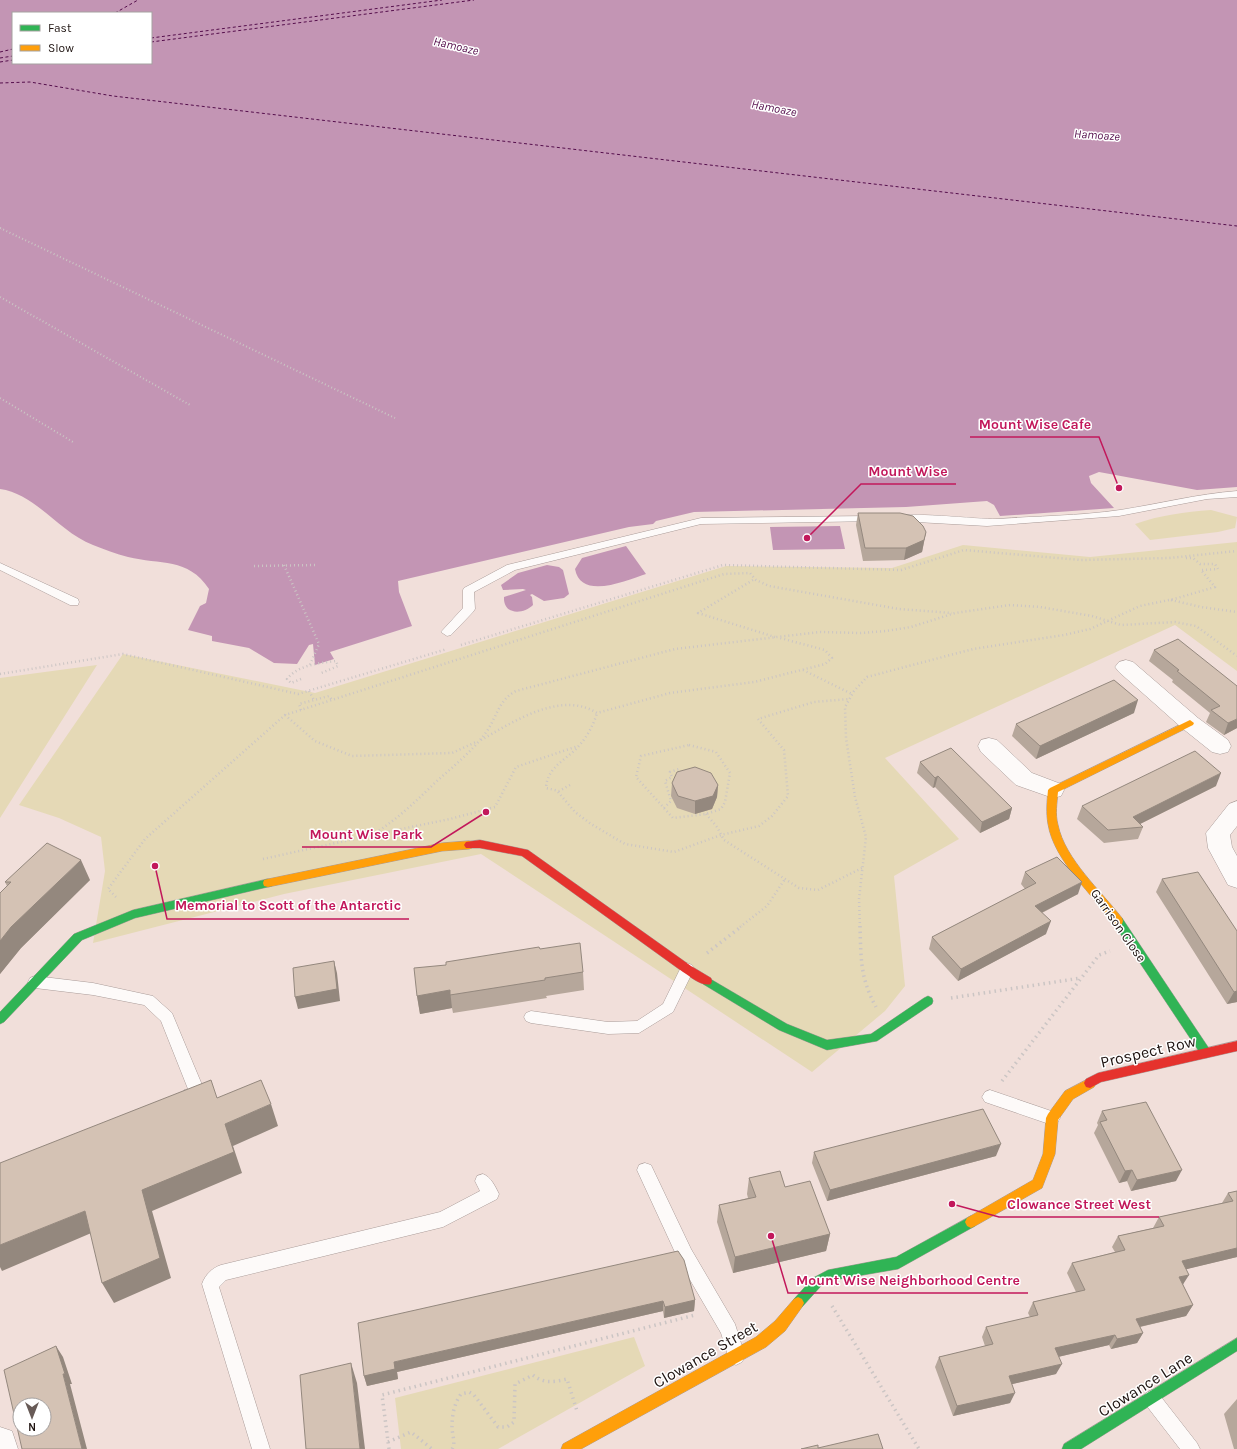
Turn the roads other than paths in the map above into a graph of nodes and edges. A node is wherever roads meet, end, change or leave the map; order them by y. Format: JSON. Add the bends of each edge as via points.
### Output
{"nodes":[{"id":1,"x":1237,"y":494,"type":"edge"},
{"id":2,"x":0,"y":566,"type":"edge"},
{"id":3,"x":74,"y":602,"type":"dead end"},
{"id":4,"x":447,"y":632,"type":"dead end"},
{"id":5,"x":1126,"y":667,"type":"dead end"},
{"id":6,"x":1190,"y":723,"type":"junction"},
{"id":7,"x":989,"y":746,"type":"dead end"},
{"id":8,"x":1220,"y":746,"type":"dead end"},
{"id":9,"x":1053,"y":790,"type":"junction"},
{"id":10,"x":1237,"y":810,"type":"edge"},
{"id":11,"x":1237,"y":878,"type":"edge"},
{"id":12,"x":687,"y":969,"type":"junction"},
{"id":13,"x":34,"y":981,"type":"junction"},
{"id":14,"x":928,"y":1001,"type":"road end"},
{"id":15,"x":531,"y":1016,"type":"dead end"},
{"id":16,"x":0,"y":1019,"type":"edge"},
{"id":17,"x":1237,"y":1046,"type":"edge"},
{"id":18,"x":1206,"y":1053,"type":"junction"},
{"id":19,"x":990,"y":1097,"type":"road end"},
{"id":20,"x":175,"y":1101,"type":"edge"},
{"id":21,"x":1052,"y":1118,"type":"junction"},
{"id":22,"x":645,"y":1170,"type":"dead end"},
{"id":23,"x":483,"y":1180,"type":"dead end"},
{"id":24,"x":1237,"y":1344,"type":"edge"},
{"id":25,"x":736,"y":1356,"type":"junction"},
{"id":26,"x":1152,"y":1399,"type":"junction"},
{"id":27,"x":0,"y":1443,"type":"edge"},
{"id":28,"x":1,"y":1449,"type":"edge"},
{"id":29,"x":261,"y":1449,"type":"edge"},
{"id":30,"x":568,"y":1449,"type":"edge"},
{"id":31,"x":1069,"y":1449,"type":"edge"},
{"id":32,"x":1191,"y":1449,"type":"edge"}],
"edges":[{"from":1,"to":4,"type":"lane","via":[[1207,496],[1119,513],[995,522],[921,518],[701,521],[512,567],[468,590],[469,609]]},
{"from":2,"to":3,"type":"lane"},
{"from":5,"to":6,"type":"street"},
{"from":6,"to":8,"type":"street"},
{"from":6,"to":9,"type":"street"},
{"from":7,"to":9,"type":"street","via":[[1024,779]]},
{"from":9,"to":18,"type":"street","name":"Garrison Close","via":[[1054,830],[1068,858],[1108,907]]},
{"from":10,"to":11,"type":"street","via":[[1218,833],[1220,848]]},
{"from":12,"to":13,"type":"street","via":[[525,853],[480,844],[442,847],[197,898],[133,914],[78,938]]},
{"from":12,"to":14,"type":"street","via":[[783,1027],[827,1045],[873,1038]]},
{"from":12,"to":15,"type":"lane","via":[[668,1008],[639,1027],[608,1028]]},
{"from":13,"to":16,"type":"street"},
{"from":13,"to":20,"type":"lane","via":[[148,1000],[167,1017],[197,1092]]},
{"from":17,"to":18,"type":"street","name":"Prospect Row"},
{"from":18,"to":21,"type":"street","name":"Prospect Row","via":[[1098,1078],[1069,1095]]},
{"from":19,"to":21,"type":"lane"},
{"from":21,"to":25,"type":"street","name":"Clowance Street","via":[[1049,1154],[1038,1184],[898,1263],[832,1274],[817,1282],[780,1326],[761,1342]]},
{"from":22,"to":25,"type":"lane","via":[[685,1256],[729,1330]]},
{"from":23,"to":29,"type":"lane","via":[[491,1194],[443,1219],[220,1273],[210,1284]]},
{"from":24,"to":26,"type":"street","name":"Clowance Lane"},
{"from":25,"to":30,"type":"street","name":"Clowance Street"},
{"from":26,"to":31,"type":"street","name":"Clowance Lane"},
{"from":26,"to":32,"type":"lane"},
{"from":27,"to":28,"type":"street"}]}
